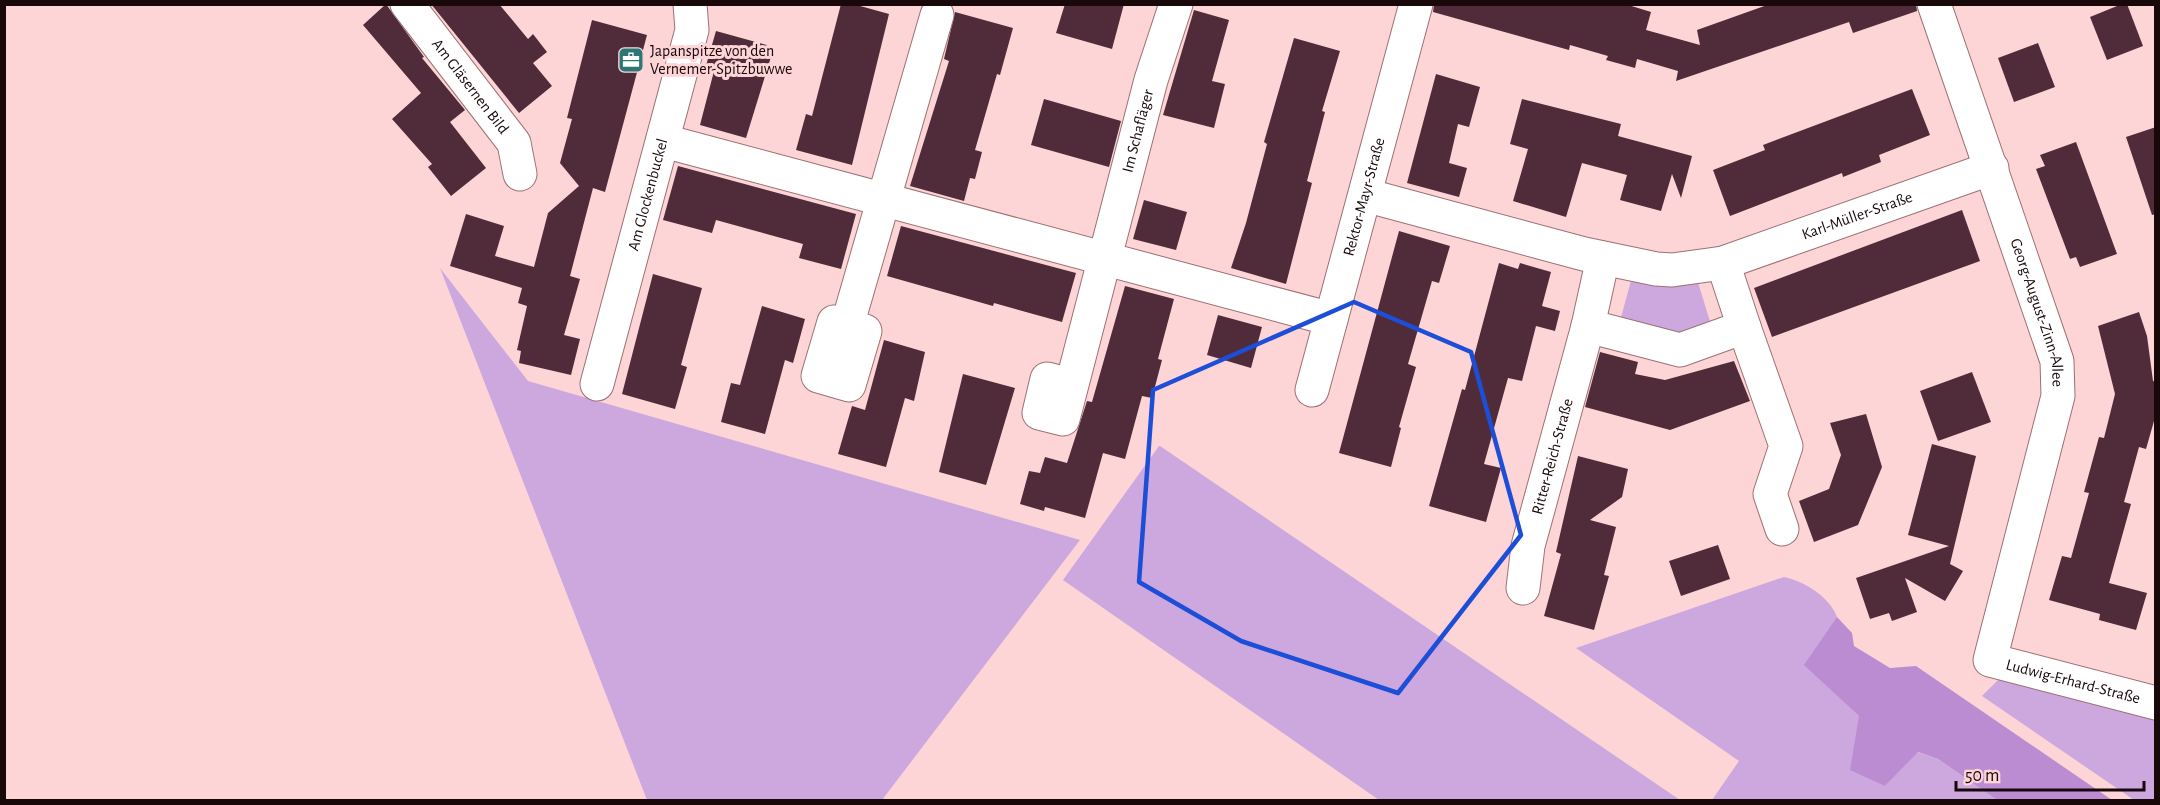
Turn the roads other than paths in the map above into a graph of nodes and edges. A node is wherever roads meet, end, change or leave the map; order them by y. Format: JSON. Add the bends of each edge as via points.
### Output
{"nodes":[{"id":1,"x":406,"y":4,"type":"edge"},
{"id":2,"x":690,"y":4,"type":"edge"},
{"id":3,"x":1176,"y":4,"type":"edge"},
{"id":4,"x":1416,"y":4,"type":"edge"},
{"id":5,"x":1934,"y":4,"type":"edge"},
{"id":6,"x":937,"y":15,"type":"dead end"},
{"id":7,"x":664,"y":141,"type":"junction"},
{"id":8,"x":1992,"y":168,"type":"junction"},
{"id":9,"x":519,"y":174,"type":"dead end"},
{"id":10,"x":1365,"y":195,"type":"junction"},
{"id":11,"x":884,"y":199,"type":"junction"},
{"id":12,"x":1105,"y":257,"type":"junction"},
{"id":13,"x":1604,"y":258,"type":"junction"},
{"id":14,"x":1723,"y":263,"type":"junction"},
{"id":15,"x":1331,"y":319,"type":"junction"},
{"id":16,"x":847,"y":326,"type":"dead end"},
{"id":17,"x":1588,"y":326,"type":"junction"},
{"id":18,"x":1744,"y":327,"type":"junction"},
{"id":19,"x":597,"y":384,"type":"dead end"},
{"id":20,"x":1071,"y":385,"type":"dead end"},
{"id":21,"x":1311,"y":390,"type":"dead end"},
{"id":22,"x":1782,"y":529,"type":"dead end"},
{"id":23,"x":1523,"y":588,"type":"dead end"},
{"id":24,"x":1990,"y":660,"type":"joint"},
{"id":25,"x":2156,"y":703,"type":"edge"}],
"edges":[{"from":1,"to":9,"type":"street","name":"Am Gläsernen Bild","via":[[514,143]]},
{"from":2,"to":7,"type":"street","name":"Am Glockenbuckel","via":[[692,30]]},
{"from":3,"to":12,"type":"street","name":"Im Schafläger","via":[[1151,80]]},
{"from":4,"to":10,"type":"street","name":"Rektor-Mayr-Straße"},
{"from":5,"to":8,"type":"street","name":"Georg-August-Zinn-Allee"},
{"from":6,"to":11,"type":"street"},
{"from":7,"to":11,"type":"street"},
{"from":7,"to":19,"type":"street","name":"Am Glockenbuckel"},
{"from":8,"to":14,"type":"street","name":"Karl-Müller-Straße"},
{"from":8,"to":24,"type":"street","name":"Georg-August-Zinn-Allee","via":[[2057,361],[2058,396]]},
{"from":10,"to":13,"type":"street","name":"Karl-Müller-Straße"},
{"from":10,"to":15,"type":"street","name":"Rektor-Mayr-Straße"},
{"from":11,"to":12,"type":"street"},
{"from":11,"to":16,"type":"street"},
{"from":12,"to":15,"type":"street"},
{"from":12,"to":20,"type":"street","name":"Im Schafläger"},
{"from":13,"to":14,"type":"street","name":"Karl-Müller-Straße","via":[[1672,270]]},
{"from":13,"to":17,"type":"street"},
{"from":14,"to":18,"type":"street"},
{"from":15,"to":21,"type":"street","name":"Rektor-Mayr-Straße"},
{"from":17,"to":18,"type":"street","via":[[1680,350]]},
{"from":17,"to":23,"type":"street","name":"Ritter-Reich-Straße","via":[[1528,546]]},
{"from":18,"to":22,"type":"street","via":[[1786,446],[1770,494]]},
{"from":24,"to":25,"type":"street","name":"Ludwig-Erhard-Straße"}]}
